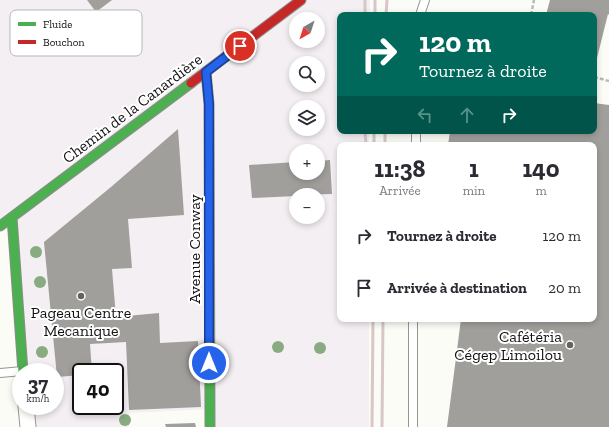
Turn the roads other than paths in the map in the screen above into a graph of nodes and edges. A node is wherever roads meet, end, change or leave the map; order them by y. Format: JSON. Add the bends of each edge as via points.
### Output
{"nodes":[{"id":1,"x":301,"y":0,"type":"edge"},
{"id":2,"x":425,"y":0,"type":"edge"},
{"id":3,"x":421,"y":12,"type":"edge"},
{"id":4,"x":206,"y":72,"type":"junction"},
{"id":5,"x":12,"y":217,"type":"junction"},
{"id":6,"x":0,"y":226,"type":"edge"},
{"id":7,"x":413,"y":322,"type":"edge"},
{"id":8,"x":22,"y":363,"type":"edge"},
{"id":9,"x":12,"y":372,"type":"edge"},
{"id":10,"x":0,"y":373,"type":"edge"},
{"id":11,"x":27,"y":415,"type":"edge"},
{"id":12,"x":28,"y":427,"type":"edge"},
{"id":13,"x":210,"y":427,"type":"edge"},
{"id":14,"x":412,"y":427,"type":"edge"}],
"edges":[{"from":1,"to":4,"type":"street","name":"Chemin de la Canardière"},
{"from":2,"to":3,"type":"lane"},
{"from":4,"to":5,"type":"street","name":"Chemin de la Canardière"},
{"from":4,"to":13,"type":"street","name":"Avenue Conway","via":[[209,104]]},
{"from":5,"to":6,"type":"street","name":"Chemin de la Canardière"},
{"from":5,"to":8,"type":"street"},
{"from":7,"to":14,"type":"lane"},
{"from":9,"to":10,"type":"lane"},
{"from":11,"to":12,"type":"street"}]}
